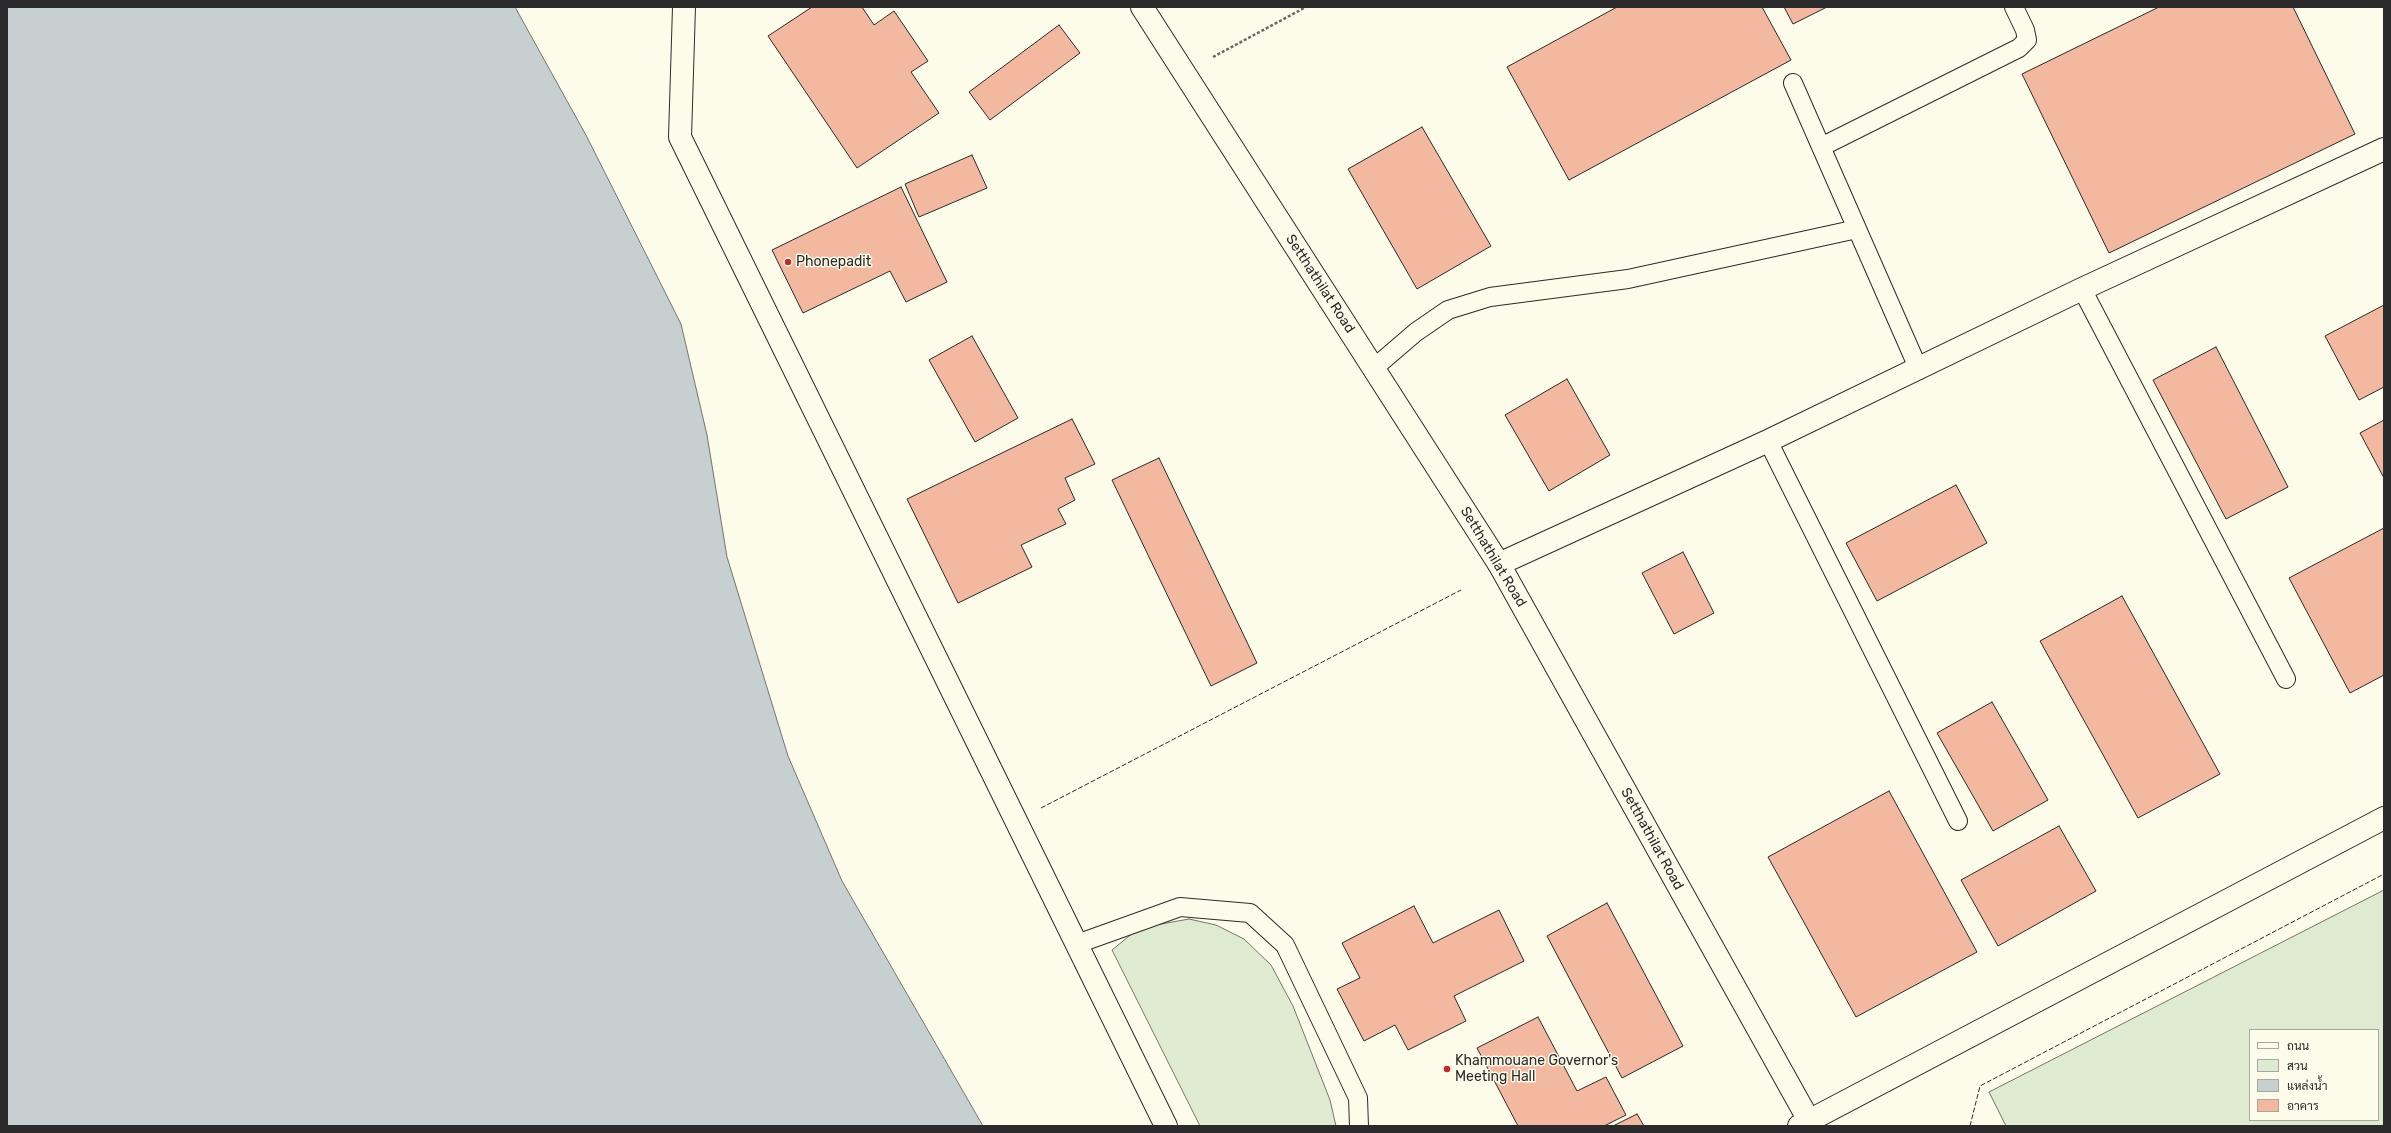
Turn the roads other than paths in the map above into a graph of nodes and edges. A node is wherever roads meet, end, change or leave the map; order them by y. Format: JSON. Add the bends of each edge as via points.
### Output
{"nodes":[{"id":1,"x":684,"y":7,"type":"edge"},
{"id":2,"x":1142,"y":7,"type":"edge"},
{"id":3,"x":2014,"y":7,"type":"edge"},
{"id":4,"x":1793,"y":83,"type":"dead end"},
{"id":5,"x":1821,"y":147,"type":"junction"},
{"id":6,"x":2384,"y":149,"type":"edge"},
{"id":7,"x":1857,"y":229,"type":"junction"},
{"id":8,"x":2082,"y":289,"type":"junction"},
{"id":9,"x":1374,"y":368,"type":"junction"},
{"id":10,"x":1919,"y":370,"type":"junction"},
{"id":11,"x":1768,"y":441,"type":"junction"},
{"id":12,"x":1499,"y":564,"type":"junction"},
{"id":13,"x":2286,"y":679,"type":"dead end"},
{"id":14,"x":2384,"y":818,"type":"edge"},
{"id":15,"x":1958,"y":821,"type":"dead end"},
{"id":16,"x":1077,"y":944,"type":"junction"},
{"id":17,"x":1807,"y":1124,"type":"edge"},
{"id":18,"x":1166,"y":1126,"type":"edge"},
{"id":19,"x":1359,"y":1126,"type":"edge"}],
"edges":[{"from":1,"to":16,"type":"street","via":[[680,137]]},
{"from":2,"to":9,"type":"street","name":"Setthathilat Road"},
{"from":3,"to":5,"type":"lane","via":[[2027,40],[2019,48]]},
{"from":4,"to":5,"type":"lane"},
{"from":5,"to":7,"type":"lane"},
{"from":6,"to":8,"type":"street"},
{"from":7,"to":9,"type":"lane","via":[[1628,279],[1490,297],[1448,310],[1416,332]]},
{"from":7,"to":10,"type":"lane"},
{"from":8,"to":10,"type":"street"},
{"from":8,"to":13,"type":"lane"},
{"from":9,"to":12,"type":"street","name":"Setthathilat Road"},
{"from":10,"to":11,"type":"street"},
{"from":11,"to":12,"type":"street"},
{"from":11,"to":15,"type":"lane"},
{"from":12,"to":17,"type":"street","name":"Setthathilat Road"},
{"from":14,"to":17,"type":"street"},
{"from":16,"to":18,"type":"street"},
{"from":16,"to":19,"type":"lane","via":[[1180,907],[1250,913],[1285,945],[1358,1098]]}]}
